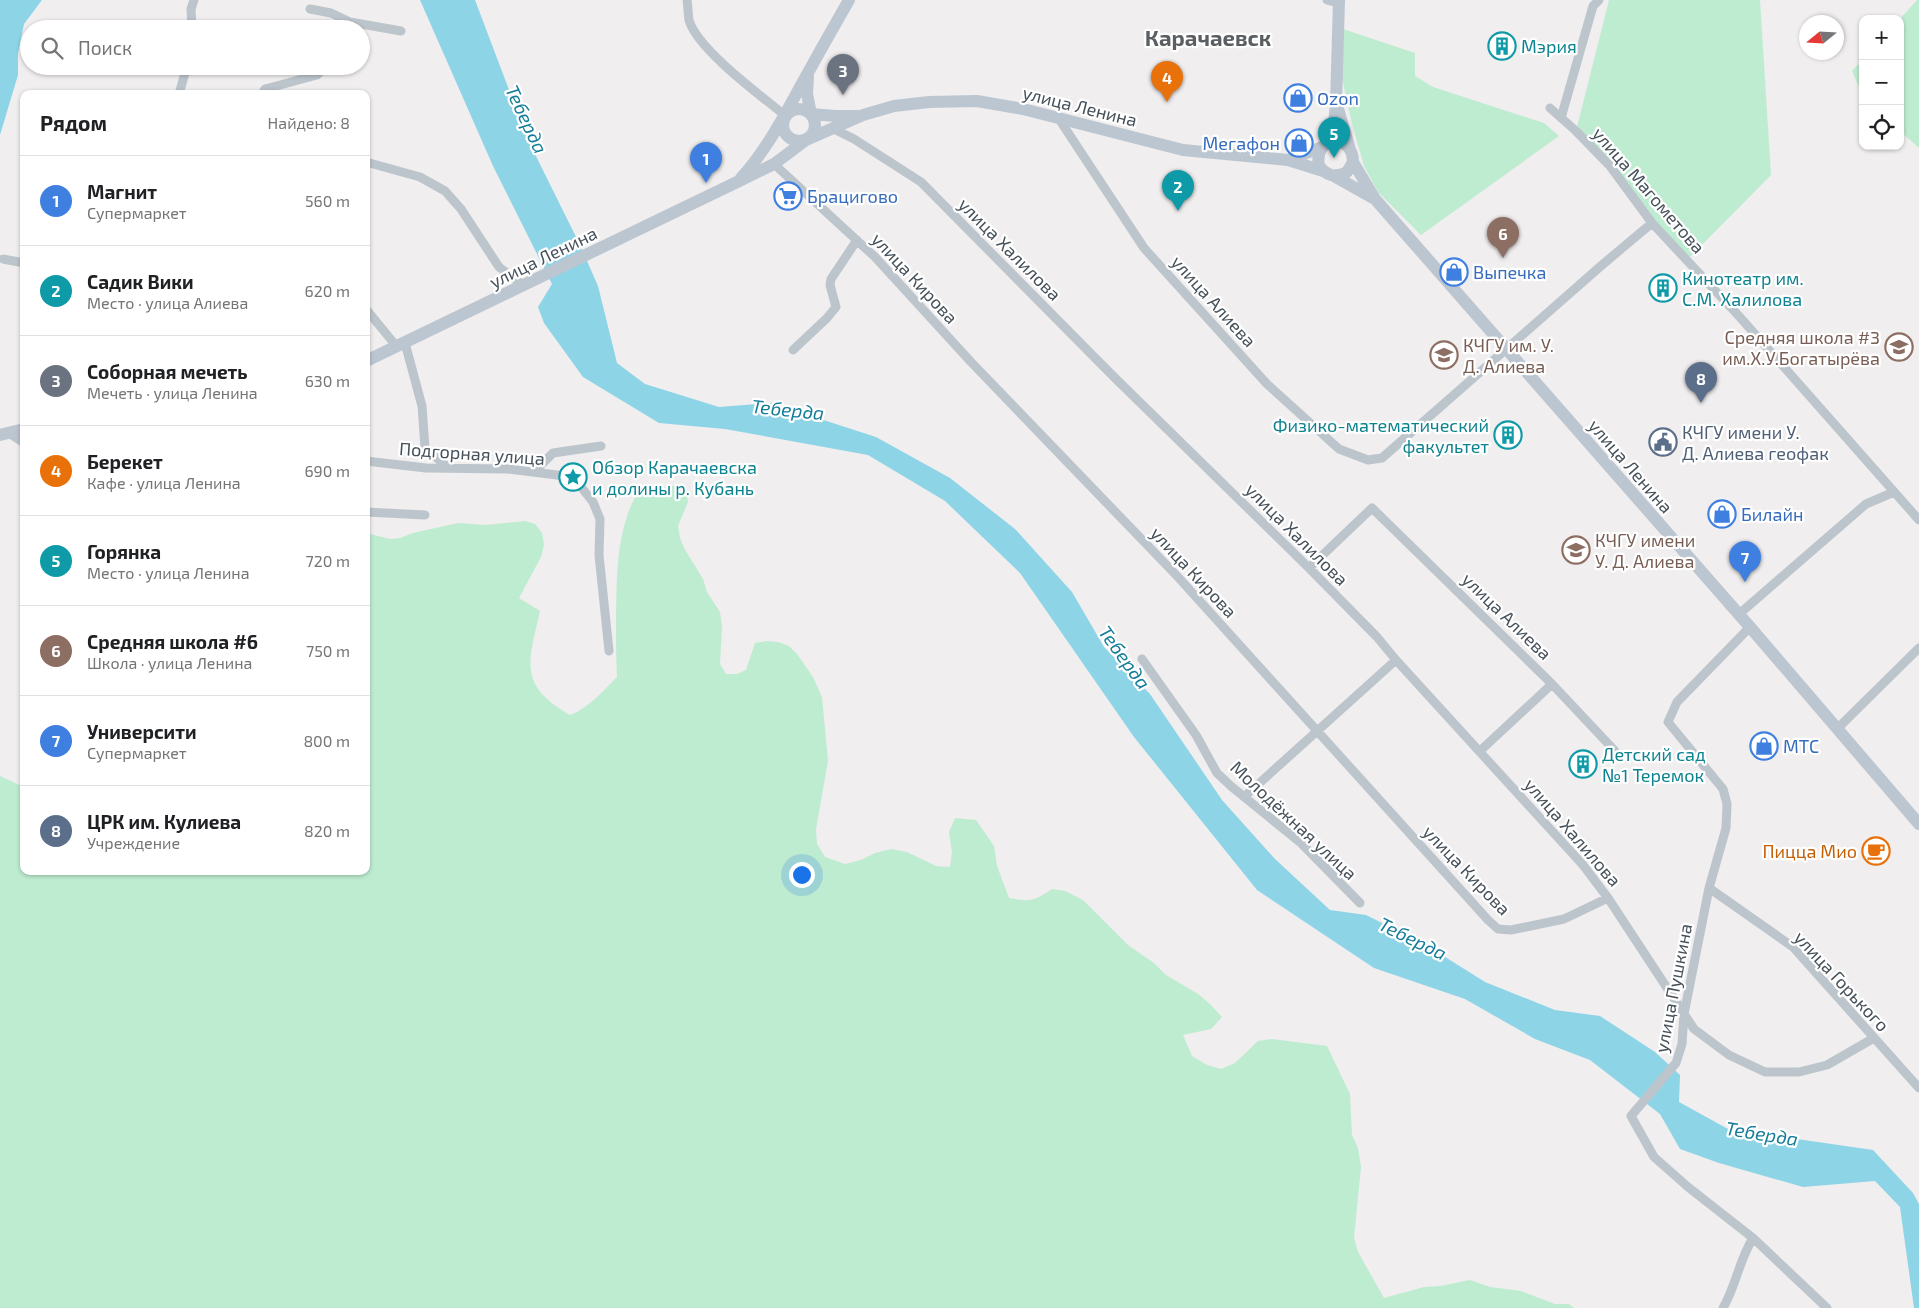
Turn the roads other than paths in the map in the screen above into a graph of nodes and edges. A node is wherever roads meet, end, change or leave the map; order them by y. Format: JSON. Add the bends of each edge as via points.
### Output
{"nodes":[{"id":1,"x":194,"y":0,"type":"edge"},
{"id":2,"x":688,"y":0,"type":"edge"},
{"id":3,"x":849,"y":0,"type":"edge"},
{"id":4,"x":1599,"y":0,"type":"edge"},
{"id":5,"x":1335,"y":1,"type":"edge"},
{"id":6,"x":310,"y":8,"type":"dead end"},
{"id":7,"x":192,"y":20,"type":"edge"},
{"id":8,"x":341,"y":20,"type":"edge"},
{"id":9,"x":370,"y":28,"type":"edge"},
{"id":10,"x":401,"y":31,"type":"dead end"},
{"id":11,"x":808,"y":71,"type":"junction"},
{"id":12,"x":185,"y":75,"type":"edge"},
{"id":13,"x":317,"y":75,"type":"edge"},
{"id":14,"x":180,"y":90,"type":"edge"},
{"id":15,"x":264,"y":90,"type":"edge"},
{"id":16,"x":1336,"y":104,"type":"junction"},
{"id":17,"x":1550,"y":108,"type":"dead end"},
{"id":18,"x":811,"y":114,"type":"junction"},
{"id":19,"x":863,"y":115,"type":"junction"},
{"id":20,"x":786,"y":116,"type":"junction"},
{"id":21,"x":1561,"y":118,"type":"junction"},
{"id":22,"x":1059,"y":119,"type":"junction"},
{"id":23,"x":834,"y":129,"type":"junction"},
{"id":24,"x":806,"y":140,"type":"junction"},
{"id":25,"x":1325,"y":144,"type":"junction"},
{"id":26,"x":1349,"y":146,"type":"junction"},
{"id":27,"x":1288,"y":160,"type":"junction"},
{"id":28,"x":1353,"y":162,"type":"junction"},
{"id":29,"x":370,"y":163,"type":"edge"},
{"id":30,"x":774,"y":164,"type":"junction"},
{"id":31,"x":1329,"y":173,"type":"junction"},
{"id":32,"x":736,"y":184,"type":"junction"},
{"id":33,"x":1375,"y":199,"type":"junction"},
{"id":34,"x":1652,"y":223,"type":"junction"},
{"id":35,"x":857,"y":240,"type":"junction"},
{"id":36,"x":4,"y":259,"type":"dead end"},
{"id":37,"x":20,"y":261,"type":"edge"},
{"id":38,"x":524,"y":286,"type":"junction"},
{"id":39,"x":370,"y":313,"type":"edge"},
{"id":40,"x":401,"y":345,"type":"junction"},
{"id":41,"x":1506,"y":349,"type":"junction"},
{"id":42,"x":793,"y":350,"type":"dead end"},
{"id":43,"x":370,"y":359,"type":"edge"},
{"id":44,"x":20,"y":430,"type":"edge"},
{"id":45,"x":4,"y":434,"type":"edge"},
{"id":46,"x":20,"y":441,"type":"edge"},
{"id":47,"x":601,"y":446,"type":"dead end"},
{"id":48,"x":370,"y":461,"type":"edge"},
{"id":49,"x":449,"y":468,"type":"junction"},
{"id":50,"x":534,"y":472,"type":"junction"},
{"id":51,"x":1894,"y":492,"type":"junction"},
{"id":52,"x":370,"y":512,"type":"edge"},
{"id":53,"x":425,"y":515,"type":"dead end"},
{"id":54,"x":1919,"y":520,"type":"edge"},
{"id":55,"x":1309,"y":568,"type":"junction"},
{"id":56,"x":1738,"y":615,"type":"junction"},
{"id":57,"x":1750,"y":627,"type":"junction"},
{"id":58,"x":1919,"y":648,"type":"edge"},
{"id":59,"x":608,"y":651,"type":"dead end"},
{"id":60,"x":1142,"y":659,"type":"dead end"},
{"id":61,"x":1396,"y":660,"type":"junction"},
{"id":62,"x":1552,"y":684,"type":"junction"},
{"id":63,"x":1837,"y":729,"type":"junction"},
{"id":64,"x":1318,"y":730,"type":"junction"},
{"id":65,"x":1480,"y":751,"type":"junction"},
{"id":66,"x":1615,"y":751,"type":"dead end"},
{"id":67,"x":1245,"y":796,"type":"junction"},
{"id":68,"x":1919,"y":824,"type":"edge"},
{"id":69,"x":1709,"y":888,"type":"junction"},
{"id":70,"x":1608,"y":898,"type":"junction"},
{"id":71,"x":1360,"y":903,"type":"dead end"},
{"id":72,"x":1684,"y":1014,"type":"junction"},
{"id":73,"x":1874,"y":1038,"type":"junction"},
{"id":74,"x":1919,"y":1088,"type":"edge"},
{"id":75,"x":1753,"y":1238,"type":"junction"},
{"id":76,"x":1723,"y":1308,"type":"edge"},
{"id":77,"x":1827,"y":1308,"type":"edge"}],
"edges":[{"from":1,"to":7,"type":"street"},
{"from":2,"to":20,"type":"street","via":[[689,20],[700,40],[740,79]]},
{"from":3,"to":11,"type":"main road","name":"улица Ленина"},
{"from":4,"to":21,"type":"street","via":[[1593,6]]},
{"from":5,"to":16,"type":"main road"},
{"from":6,"to":8,"type":"street","via":[[331,13]]},
{"from":9,"to":10,"type":"street"},
{"from":11,"to":18,"type":"main road","via":[[807,94]]},
{"from":11,"to":20,"type":"main road","name":"улица Ленина"},
{"from":12,"to":14,"type":"street"},
{"from":13,"to":15,"type":"street"},
{"from":16,"to":25,"type":"main road","via":[[1334,124]]},
{"from":16,"to":26,"type":"main road"},
{"from":17,"to":21,"type":"street","name":"улица Магометова"},
{"from":18,"to":19,"type":"main road","name":"улица Ленина"},
{"from":18,"to":20,"type":"main road","via":[[796,110]]},
{"from":18,"to":24,"type":"main road","via":[[815,128]]},
{"from":19,"to":22,"type":"main road","name":"улица Ленина","via":[[908,104],[976,101]]},
{"from":19,"to":23,"type":"main road","name":"улица Ленина"},
{"from":20,"to":24,"type":"main road","via":[[783,125],[786,134],[798,142]]},
{"from":20,"to":32,"type":"main road","name":"улица Ленина","via":[[757,160]]},
{"from":21,"to":34,"type":"street","name":"улица Магометова","via":[[1610,166]]},
{"from":22,"to":27,"type":"main road","name":"улица Ленина","via":[[1183,150]]},
{"from":22,"to":41,"type":"street","name":"улица Алиева","via":[[1144,248],[1267,384],[1339,449],[1368,460],[1382,458]]},
{"from":23,"to":24,"type":"main road","name":"улица Ленина"},
{"from":23,"to":55,"type":"street","name":"улица Халилова","via":[[921,182],[1114,378]]},
{"from":24,"to":30,"type":"main road","name":"улица Ленина"},
{"from":25,"to":26,"type":"main road","via":[[1340,141]]},
{"from":25,"to":27,"type":"main road","name":"улица Ленина"},
{"from":25,"to":31,"type":"main road","via":[[1318,158],[1319,166]]},
{"from":26,"to":28,"type":"main road"},
{"from":27,"to":31,"type":"main road","name":"улица Ленина"},
{"from":28,"to":31,"type":"main road","via":[[1347,172]]},
{"from":28,"to":33,"type":"main road","name":"улица Ленина"},
{"from":29,"to":38,"type":"street","via":[[420,177],[445,191],[500,267]]},
{"from":30,"to":32,"type":"main road","name":"улица Ленина"},
{"from":30,"to":35,"type":"street","name":"улица Кирова"},
{"from":31,"to":33,"type":"main road","name":"улица Ленина"},
{"from":32,"to":38,"type":"main road","name":"улица Ленина"},
{"from":33,"to":41,"type":"main road","name":"улица Ленина"},
{"from":34,"to":41,"type":"street"},
{"from":34,"to":51,"type":"street","name":"улица Магометова"},
{"from":35,"to":42,"type":"street","via":[[831,279],[836,307]]},
{"from":35,"to":64,"type":"street","name":"улица Кирова","via":[[1045,441],[1178,577]]},
{"from":36,"to":37,"type":"street"},
{"from":38,"to":40,"type":"main road","name":"улица Ленина"},
{"from":39,"to":40,"type":"street"},
{"from":40,"to":43,"type":"main road","name":"улица Ленина"},
{"from":40,"to":49,"type":"street","via":[[422,406],[425,448]]},
{"from":41,"to":56,"type":"main road","name":"улица Ленина"},
{"from":44,"to":45,"type":"main road"},
{"from":45,"to":46,"type":"street"},
{"from":47,"to":50,"type":"street","via":[[553,453]]},
{"from":48,"to":49,"type":"street","name":"Подгорная улица"},
{"from":49,"to":50,"type":"street","name":"Подгорная улица"},
{"from":50,"to":59,"type":"street","name":"Подгорная улица","via":[[573,477],[593,502],[600,518],[599,555]]},
{"from":51,"to":54,"type":"street","name":"улица Магометова"},
{"from":51,"to":56,"type":"street","via":[[1866,504]]},
{"from":52,"to":53,"type":"street"},
{"from":55,"to":61,"type":"street","name":"улица Халилова"},
{"from":55,"to":62,"type":"street","name":"улица Алиева","via":[[1372,508]]},
{"from":56,"to":57,"type":"main road","name":"улица Ленина"},
{"from":57,"to":63,"type":"main road","name":"улица Ленина"},
{"from":57,"to":69,"type":"street","name":"улица Пушкина","via":[[1676,702],[1668,722],[1723,789],[1727,804],[1726,828]]},
{"from":58,"to":63,"type":"street"},
{"from":60,"to":67,"type":"street","name":"Молодёжная улица","via":[[1196,735],[1217,773]]},
{"from":61,"to":64,"type":"street"},
{"from":61,"to":65,"type":"street","name":"улица Халилова"},
{"from":62,"to":65,"type":"street"},
{"from":62,"to":66,"type":"street","name":"улица Алиева"},
{"from":63,"to":68,"type":"main road","name":"улица Ленина"},
{"from":64,"to":67,"type":"street"},
{"from":64,"to":70,"type":"street","name":"улица Кирова","via":[[1498,929],[1511,930],[1564,919]]},
{"from":65,"to":70,"type":"street","name":"улица Халилова","via":[[1583,865]]},
{"from":67,"to":71,"type":"street","name":"Молодёжная улица","via":[[1301,843]]},
{"from":69,"to":72,"type":"street","name":"улица Пушкина"},
{"from":69,"to":73,"type":"street","name":"улица Горького","via":[[1793,947]]},
{"from":70,"to":72,"type":"street","name":"улица Халилова"},
{"from":72,"to":73,"type":"street","name":"улица Халилова","via":[[1694,1030],[1729,1055],[1765,1072],[1799,1072],[1827,1065]]},
{"from":72,"to":75,"type":"street","name":"улица Пушкина","via":[[1682,1044],[1676,1063],[1631,1116],[1654,1157]]},
{"from":73,"to":74,"type":"street","name":"улица Горького"},
{"from":75,"to":76,"type":"street"},
{"from":75,"to":77,"type":"street","name":"улица Пушкина"}]}
